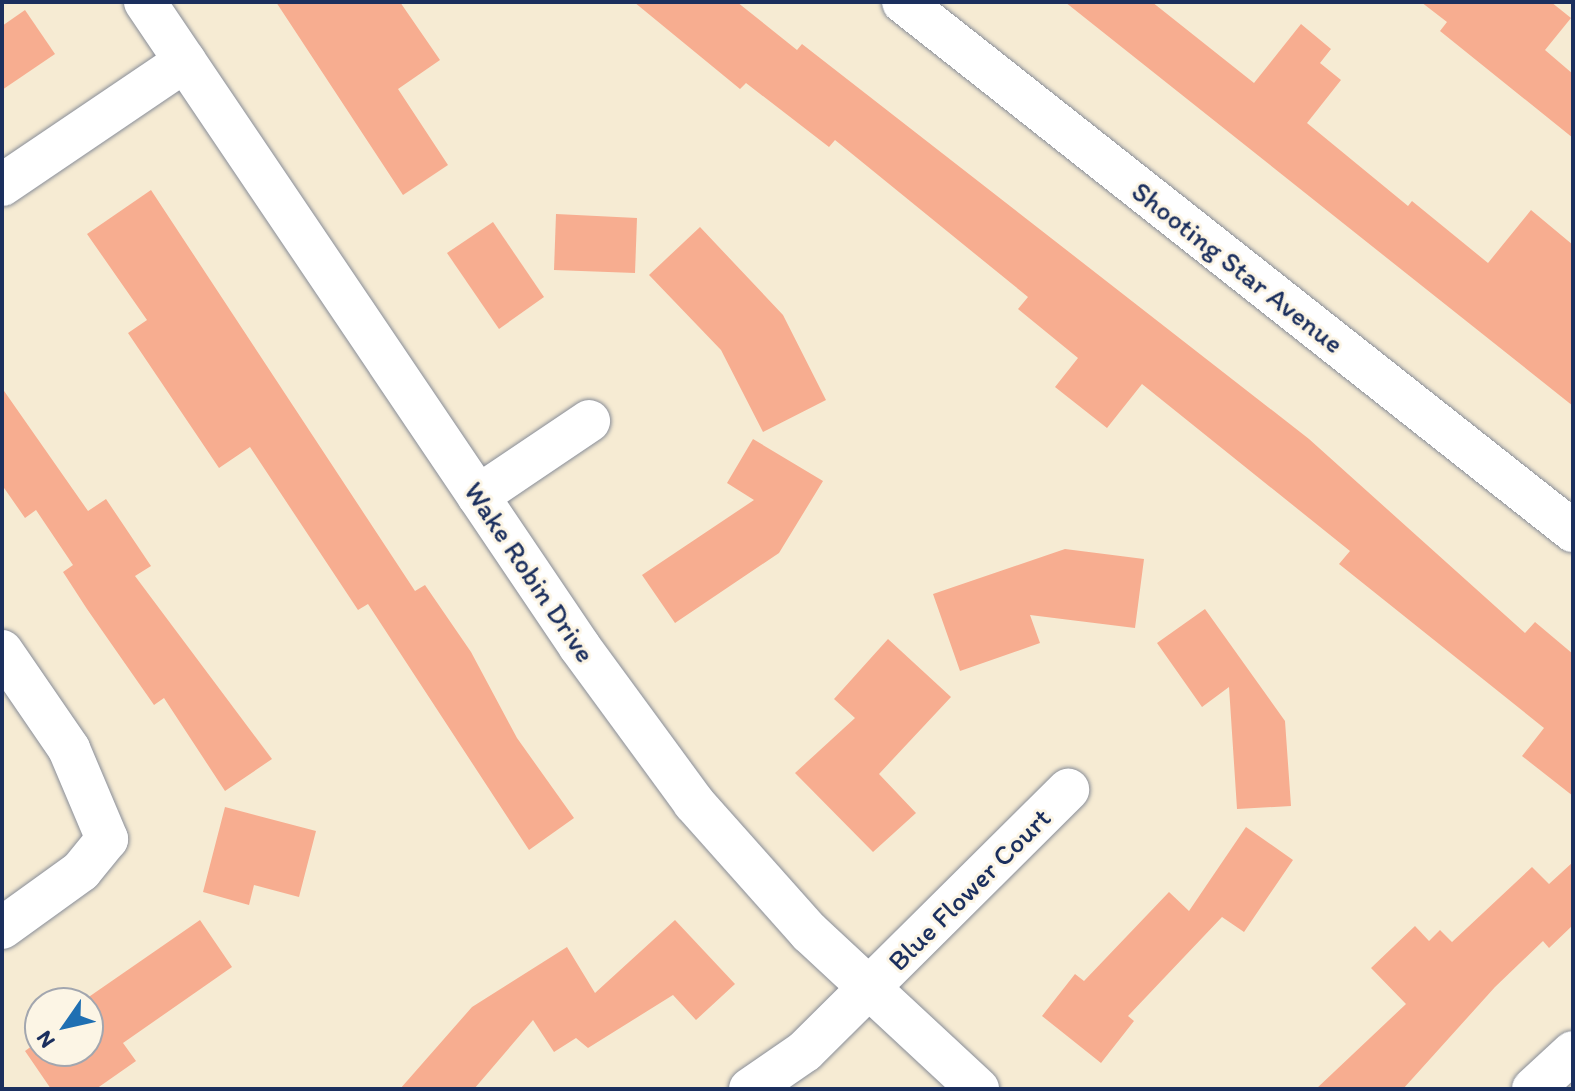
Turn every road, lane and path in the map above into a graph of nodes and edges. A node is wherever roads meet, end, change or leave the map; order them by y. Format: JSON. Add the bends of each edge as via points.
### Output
{"nodes":[{"id":1,"x":145,"y":2,"type":"edge"},
{"id":2,"x":903,"y":2,"type":"edge"},
{"id":3,"x":185,"y":61,"type":"junction"},
{"id":4,"x":2,"y":185,"type":"edge"},
{"id":5,"x":589,"y":421,"type":"dead end"},
{"id":6,"x":478,"y":496,"type":"junction"},
{"id":7,"x":1573,"y":531,"type":"edge"},
{"id":8,"x":2,"y":651,"type":"edge"},
{"id":9,"x":1068,"y":790,"type":"dead end"},
{"id":10,"x":2,"y":928,"type":"edge"},
{"id":11,"x":869,"y":989,"type":"junction"},
{"id":12,"x":1573,"y":1052,"type":"edge"},
{"id":13,"x":750,"y":1089,"type":"edge"},
{"id":14,"x":978,"y":1089,"type":"edge"},
{"id":15,"x":1533,"y":1089,"type":"edge"}],
"edges":[{"from":1,"to":3,"type":"street","name":"Wake Robin Drive"},
{"from":2,"to":7,"type":"street","name":"Shooting Star Avenue"},
{"from":3,"to":4,"type":"street"},
{"from":3,"to":6,"type":"street","name":"Wake Robin Drive"},
{"from":5,"to":6,"type":"street"},
{"from":6,"to":11,"type":"street","name":"Wake Robin Drive","via":[[694,803]]},
{"from":8,"to":10,"type":"street","via":[[69,749],[107,839],[81,871]]},
{"from":9,"to":11,"type":"street","name":"Blue Flower Court"},
{"from":11,"to":13,"type":"street","name":"Blue Flower Court","via":[[805,1051]]},
{"from":11,"to":14,"type":"street","name":"Wake Robin Drive"},
{"from":12,"to":15,"type":"street"}]}
